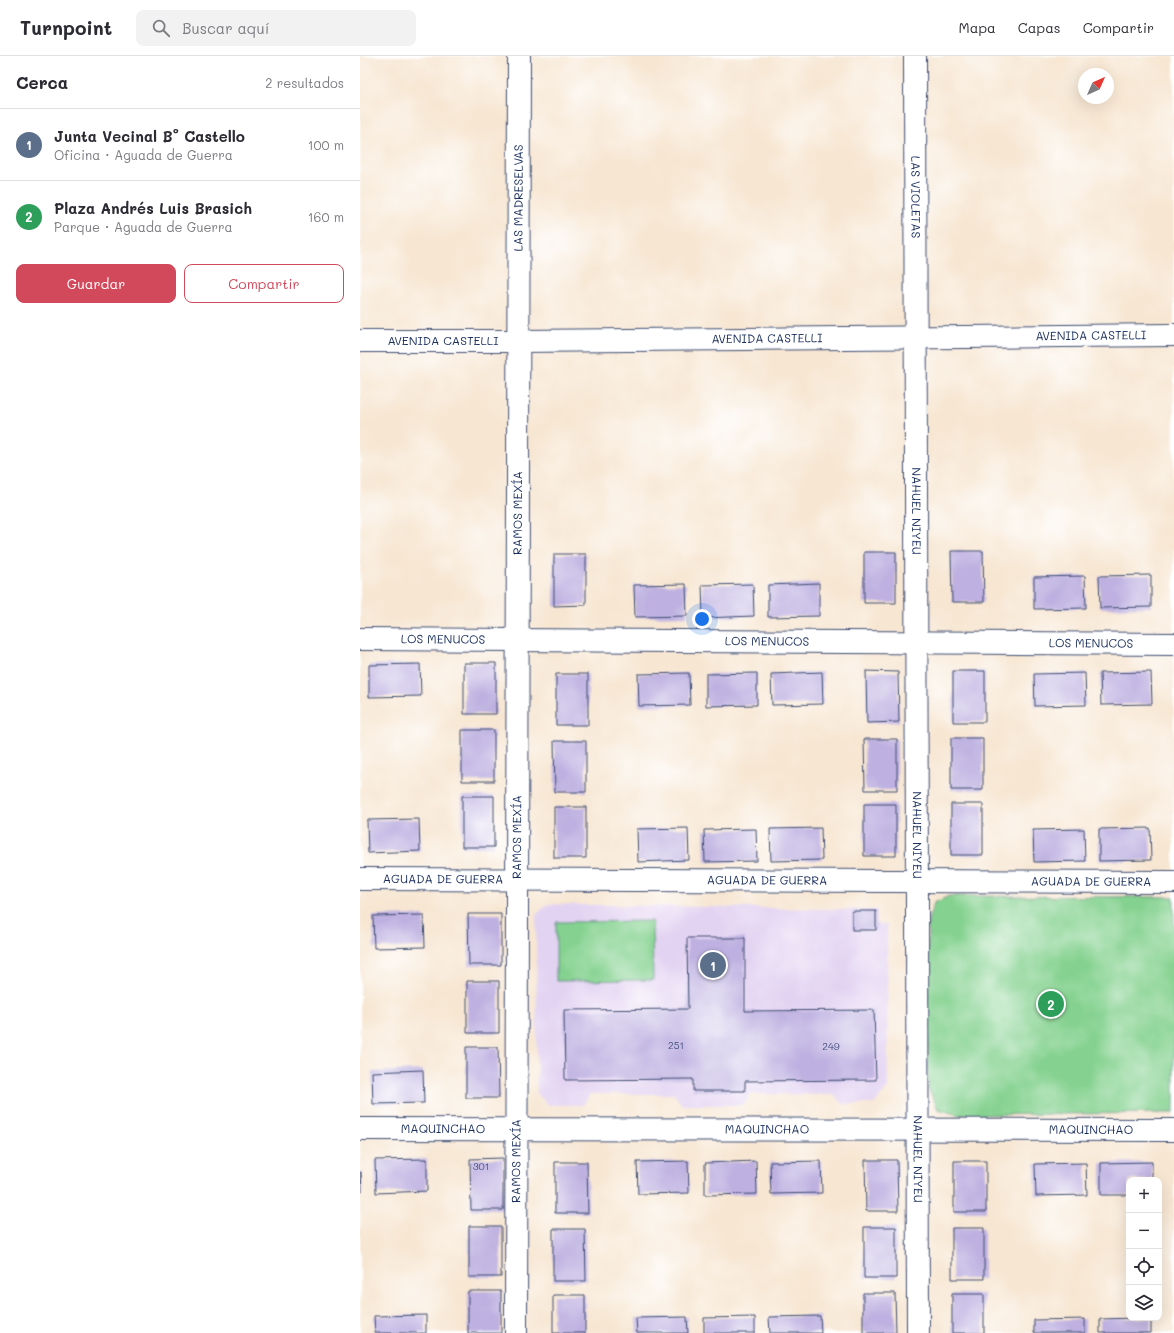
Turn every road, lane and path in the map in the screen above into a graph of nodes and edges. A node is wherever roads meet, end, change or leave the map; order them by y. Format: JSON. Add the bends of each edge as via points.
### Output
{"nodes":[{"id":1,"x":519,"y":56,"type":"edge"},
{"id":2,"x":915,"y":56,"type":"edge"},
{"id":3,"x":1174,"y":335,"type":"edge"},
{"id":4,"x":915,"y":337,"type":"junction"},
{"id":5,"x":360,"y":341,"type":"edge"},
{"id":6,"x":519,"y":341,"type":"junction"},
{"id":7,"x":360,"y":639,"type":"edge"},
{"id":8,"x":518,"y":640,"type":"junction"},
{"id":9,"x":916,"y":643,"type":"junction"},
{"id":10,"x":1174,"y":644,"type":"edge"},
{"id":11,"x":360,"y":879,"type":"edge"},
{"id":12,"x":517,"y":880,"type":"junction"},
{"id":13,"x":917,"y":881,"type":"junction"},
{"id":14,"x":1174,"y":882,"type":"edge"},
{"id":15,"x":360,"y":1129,"type":"edge"},
{"id":16,"x":517,"y":1129,"type":"junction"},
{"id":17,"x":918,"y":1130,"type":"junction"},
{"id":18,"x":1174,"y":1130,"type":"edge"},
{"id":19,"x":516,"y":1333,"type":"edge"},
{"id":20,"x":918,"y":1333,"type":"edge"}],
"edges":[{"from":1,"to":6,"type":"street","name":"LAS MADRESELVAS"},
{"from":2,"to":4,"type":"street","name":"LAS VIOLETAS"},
{"from":3,"to":4,"type":"street","name":"AVENIDA CASTELLI"},
{"from":4,"to":6,"type":"street","name":"AVENIDA CASTELLI"},
{"from":4,"to":9,"type":"street","name":"NAHUEL NIYEU"},
{"from":5,"to":6,"type":"street","name":"AVENIDA CASTELLI"},
{"from":6,"to":8,"type":"street","name":"RAMOS MEXÍA"},
{"from":7,"to":8,"type":"street","name":"LOS MENUCOS"},
{"from":8,"to":9,"type":"street","name":"LOS MENUCOS"},
{"from":8,"to":12,"type":"street","name":"RAMOS MEXÍA"},
{"from":9,"to":10,"type":"street","name":"LOS MENUCOS"},
{"from":9,"to":13,"type":"street","name":"NAHUEL NIYEU"},
{"from":11,"to":12,"type":"street","name":"AGUADA DE GUERRA"},
{"from":12,"to":13,"type":"street","name":"AGUADA DE GUERRA"},
{"from":12,"to":16,"type":"street","name":"RAMOS MEXÍA"},
{"from":13,"to":14,"type":"street","name":"AGUADA DE GUERRA"},
{"from":13,"to":17,"type":"street","name":"NAHUEL NIYEU"},
{"from":15,"to":16,"type":"street","name":"MAQUINCHAO"},
{"from":16,"to":17,"type":"street","name":"MAQUINCHAO"},
{"from":16,"to":19,"type":"street","name":"RAMOS MEXÍA"},
{"from":17,"to":18,"type":"street","name":"MAQUINCHAO"},
{"from":17,"to":20,"type":"street","name":"NAHUEL NIYEU"}]}
